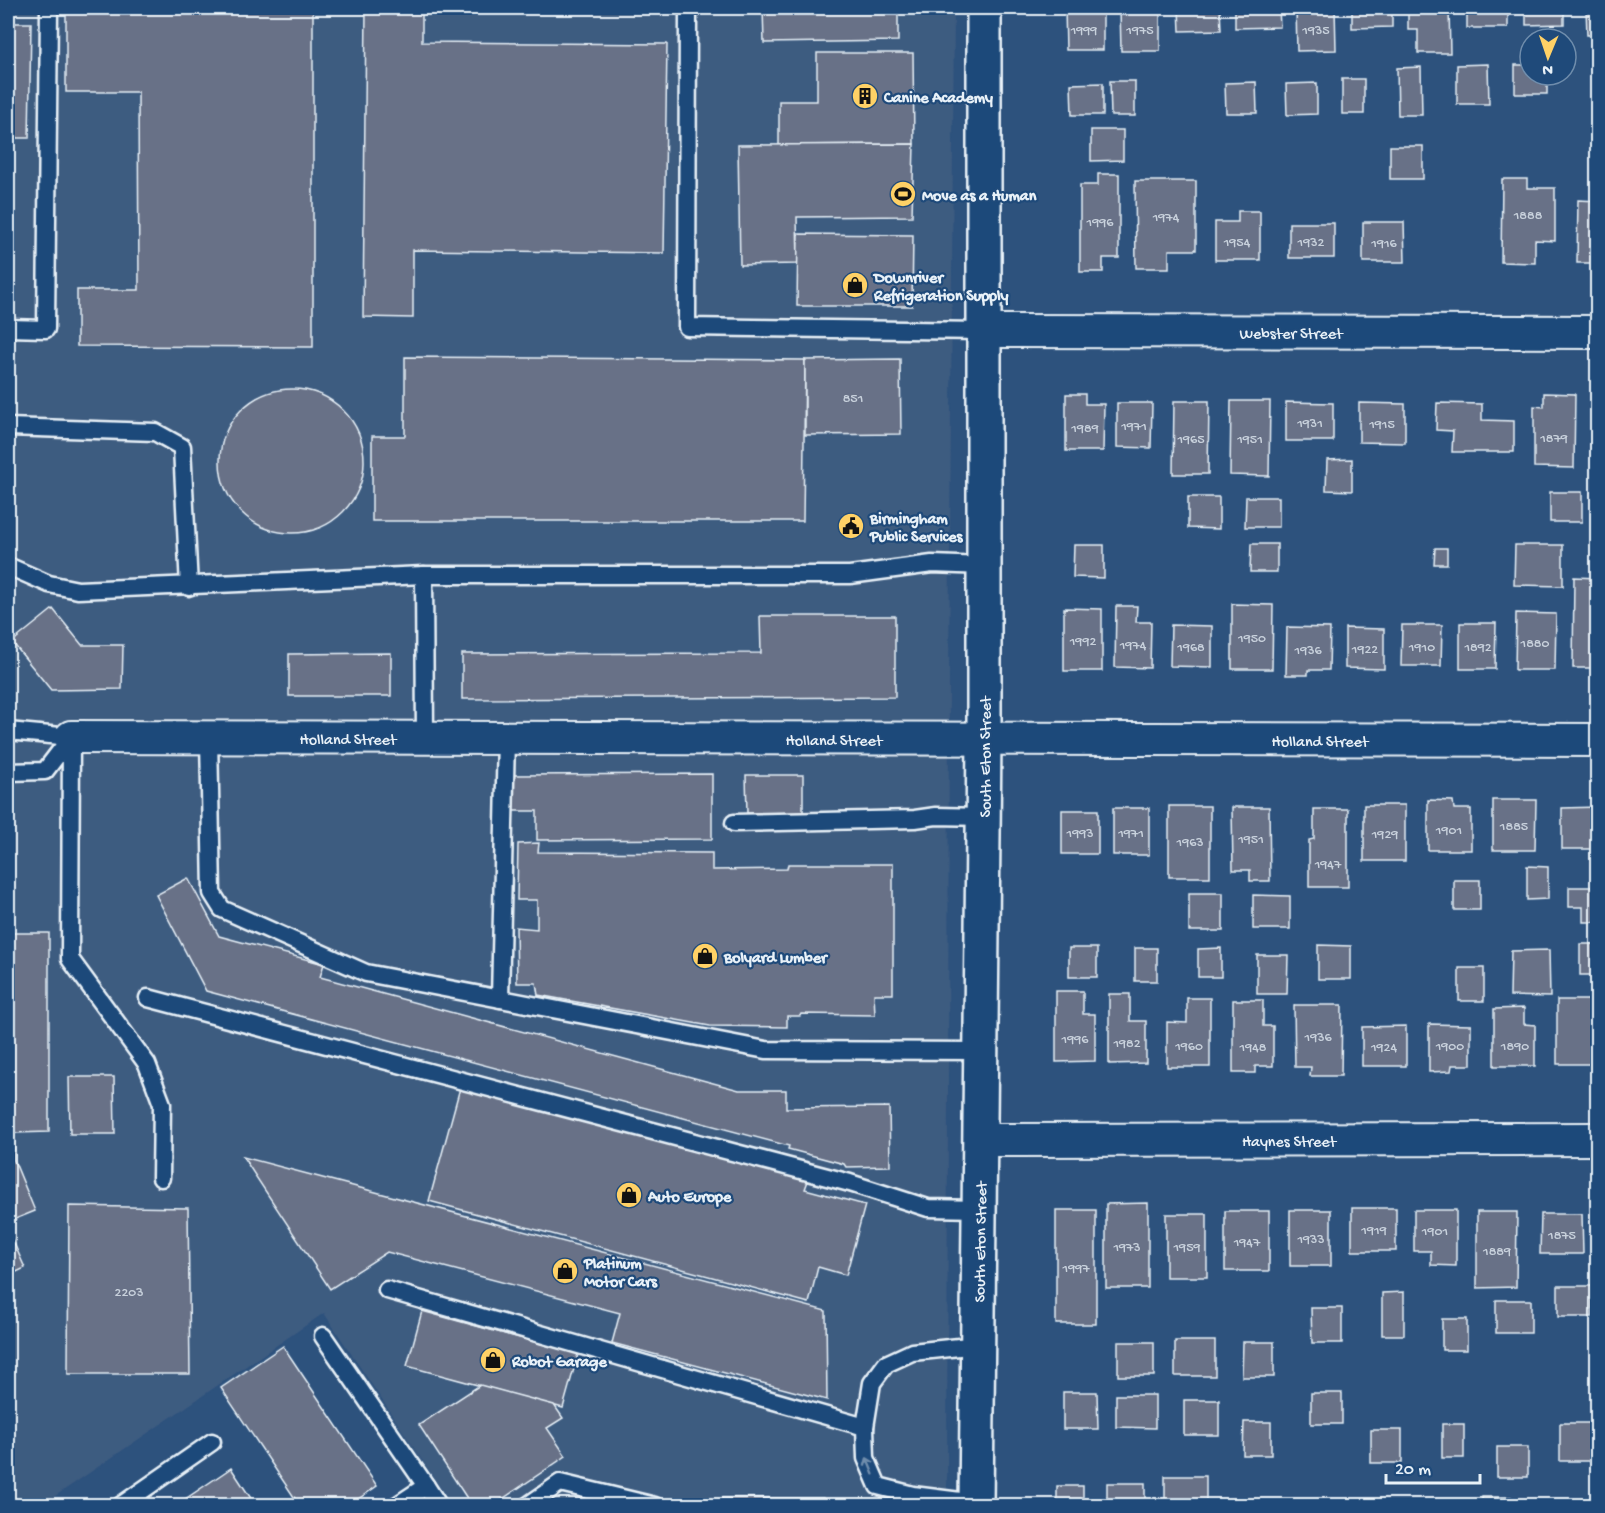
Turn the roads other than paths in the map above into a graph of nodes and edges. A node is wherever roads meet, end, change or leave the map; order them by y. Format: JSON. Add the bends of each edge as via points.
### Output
{"nodes":[{"id":1,"x":49,"y":8,"type":"edge"},
{"id":2,"x":688,"y":8,"type":"edge"},
{"id":3,"x":984,"y":8,"type":"edge"},
{"id":4,"x":8,"y":328,"type":"edge"},
{"id":5,"x":984,"y":331,"type":"junction"},
{"id":6,"x":1598,"y":332,"type":"edge"},
{"id":7,"x":8,"y":427,"type":"edge"},
{"id":8,"x":8,"y":566,"type":"edge"},
{"id":9,"x":984,"y":566,"type":"junction"},
{"id":10,"x":424,"y":575,"type":"junction"},
{"id":11,"x":189,"y":587,"type":"junction"},
{"id":12,"x":8,"y":720,"type":"edge"},
{"id":13,"x":15,"y":731,"type":"edge"},
{"id":14,"x":71,"y":737,"type":"junction"},
{"id":15,"x":209,"y":737,"type":"junction"},
{"id":16,"x":425,"y":738,"type":"junction"},
{"id":17,"x":506,"y":738,"type":"junction"},
{"id":18,"x":984,"y":740,"type":"junction"},
{"id":19,"x":1598,"y":740,"type":"edge"},
{"id":20,"x":8,"y":772,"type":"edge"},
{"id":21,"x":984,"y":817,"type":"junction"},
{"id":22,"x":734,"y":823,"type":"dead end"},
{"id":23,"x":148,"y":998,"type":"dead end"},
{"id":24,"x":500,"y":999,"type":"junction"},
{"id":25,"x":981,"y":1051,"type":"junction"},
{"id":26,"x":980,"y":1140,"type":"junction"},
{"id":27,"x":1598,"y":1140,"type":"edge"},
{"id":28,"x":161,"y":1178,"type":"dead end"},
{"id":29,"x":979,"y":1209,"type":"junction"},
{"id":30,"x":387,"y":1290,"type":"dead end"},
{"id":31,"x":323,"y":1336,"type":"dead end"},
{"id":32,"x":978,"y":1346,"type":"junction"},
{"id":33,"x":865,"y":1427,"type":"junction"},
{"id":34,"x":212,"y":1442,"type":"dead end"},
{"id":35,"x":426,"y":1486,"type":"junction"},
{"id":36,"x":976,"y":1504,"type":"edge"},
{"id":37,"x":120,"y":1506,"type":"edge"},
{"id":38,"x":396,"y":1506,"type":"edge"},
{"id":39,"x":439,"y":1506,"type":"edge"},
{"id":40,"x":527,"y":1506,"type":"edge"},
{"id":41,"x":655,"y":1506,"type":"edge"}],
"edges":[{"from":1,"to":4,"type":"lane","via":[[46,328]]},
{"from":2,"to":5,"type":"lane","via":[[687,327]]},
{"from":3,"to":5,"type":"street","name":"South Eton Street"},
{"from":5,"to":6,"type":"street","name":"Webster Street"},
{"from":5,"to":9,"type":"street","name":"South Eton Street"},
{"from":7,"to":11,"type":"lane","via":[[155,432],[182,447]]},
{"from":8,"to":11,"type":"lane","via":[[49,584],[78,590]]},
{"from":9,"to":10,"type":"lane","via":[[932,564],[850,575]]},
{"from":9,"to":18,"type":"street","name":"South Eton Street"},
{"from":10,"to":11,"type":"lane"},
{"from":10,"to":16,"type":"lane"},
{"from":12,"to":13,"type":"lane"},
{"from":13,"to":14,"type":"lane"},
{"from":14,"to":15,"type":"street","name":"Holland Street"},
{"from":14,"to":20,"type":"lane","via":[[45,771]]},
{"from":14,"to":28,"type":"lane","via":[[70,959],[147,1064],[162,1104]]},
{"from":15,"to":16,"type":"street","name":"Holland Street"},
{"from":15,"to":24,"type":"lane","via":[[213,893],[222,909],[366,973]]},
{"from":16,"to":17,"type":"street","name":"Holland Street"},
{"from":17,"to":18,"type":"street","name":"Holland Street"},
{"from":17,"to":24,"type":"lane"},
{"from":18,"to":19,"type":"street","name":"Holland Street"},
{"from":18,"to":21,"type":"street","name":"South Eton Street"},
{"from":21,"to":22,"type":"lane"},
{"from":21,"to":25,"type":"street","name":"South Eton Street"},
{"from":23,"to":29,"type":"lane","via":[[850,1183],[928,1208]]},
{"from":24,"to":25,"type":"lane","via":[[766,1050]]},
{"from":25,"to":26,"type":"street","name":"South Eton Street"},
{"from":26,"to":27,"type":"street","name":"Haynes Street"},
{"from":26,"to":29,"type":"street","name":"South Eton Street"},
{"from":29,"to":32,"type":"street","name":"South Eton Street"},
{"from":30,"to":33,"type":"lane"},
{"from":31,"to":35,"type":"lane"},
{"from":32,"to":33,"type":"lane","via":[[912,1352],[886,1364],[872,1383]]},
{"from":32,"to":36,"type":"street","name":"South Eton Street"},
{"from":36,"to":33,"type":"lane","one_way":true,"via":[[878,1486],[866,1458]]},
{"from":34,"to":37,"type":"lane"},
{"from":35,"to":38,"type":"lane"},
{"from":35,"to":39,"type":"lane"},
{"from":40,"to":41,"type":"lane","via":[[560,1483]]}]}
